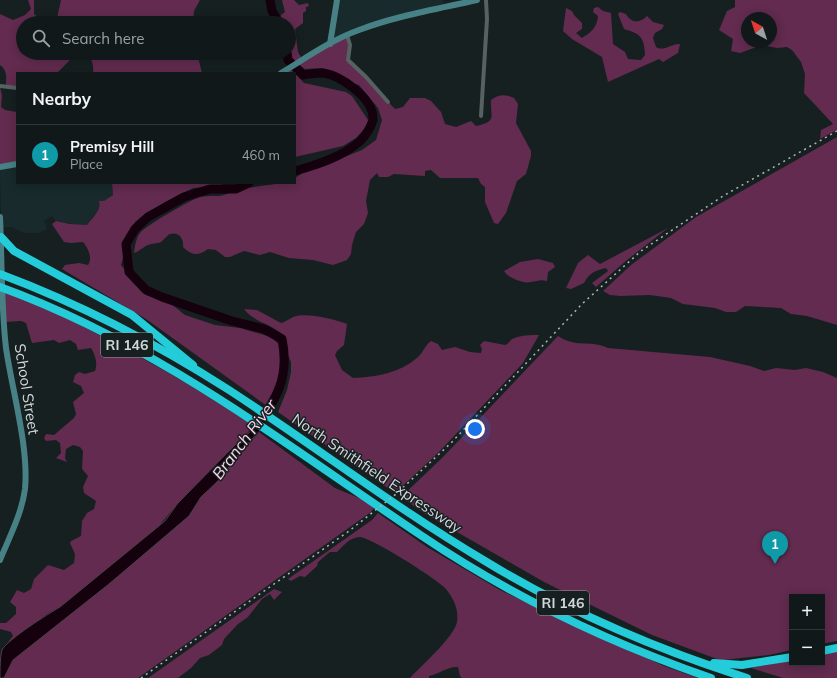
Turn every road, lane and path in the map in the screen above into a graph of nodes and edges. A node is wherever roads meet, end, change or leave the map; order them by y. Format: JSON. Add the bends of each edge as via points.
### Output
{"nodes":[{"id":1,"x":337,"y":0,"type":"edge"},
{"id":2,"x":477,"y":0,"type":"edge"},
{"id":3,"x":486,"y":0,"type":"edge"},
{"id":4,"x":347,"y":35,"type":"junction"},
{"id":5,"x":330,"y":44,"type":"junction"},
{"id":6,"x":283,"y":72,"type":"edge"},
{"id":7,"x":0,"y":86,"type":"edge"},
{"id":8,"x":16,"y":88,"type":"edge"},
{"id":9,"x":388,"y":102,"type":"dead end"},
{"id":10,"x":481,"y":116,"type":"dead end"},
{"id":11,"x":16,"y":164,"type":"edge"},
{"id":12,"x":0,"y":167,"type":"edge"},
{"id":13,"x":0,"y":217,"type":"edge"},
{"id":14,"x":1,"y":237,"type":"junction"},
{"id":15,"x":0,"y":274,"type":"edge"},
{"id":16,"x":0,"y":286,"type":"edge"},
{"id":17,"x":204,"y":375,"type":"junction"},
{"id":18,"x":0,"y":560,"type":"edge"},
{"id":19,"x":837,"y":648,"type":"edge"},
{"id":20,"x":825,"y":650,"type":"edge"},
{"id":21,"x":789,"y":657,"type":"edge"},
{"id":22,"x":692,"y":659,"type":"junction"},
{"id":23,"x":687,"y":670,"type":"junction"},
{"id":24,"x":699,"y":678,"type":"edge"},
{"id":25,"x":711,"y":678,"type":"edge"},
{"id":26,"x":747,"y":678,"type":"edge"}],
"edges":[{"from":1,"to":5,"type":"street"},
{"from":2,"to":4,"type":"street","via":[[392,19]]},
{"from":3,"to":10,"type":"street"},
{"from":4,"to":5,"type":"street"},
{"from":4,"to":9,"type":"street","via":[[350,45],[348,60]]},
{"from":5,"to":6,"type":"street"},
{"from":7,"to":8,"type":"street"},
{"from":11,"to":12,"type":"street"},
{"from":13,"to":14,"type":"street","name":"School Street"},
{"from":14,"to":17,"type":"highway","via":[[14,251],[132,315]]},
{"from":14,"to":18,"type":"street","name":"School Street","via":[[6,348],[24,452],[25,490]]},
{"from":15,"to":17,"type":"highway","name":"North Smithfield Expressway","number":"RI 146","via":[[62,299]]},
{"from":16,"to":23,"type":"highway","name":"North Smithfield Expressway","number":"RI 146","via":[[68,315],[130,346],[247,416],[422,536],[511,590],[642,653]]},
{"from":17,"to":22,"type":"highway","name":"North Smithfield Expressway","number":"RI 146","via":[[487,563],[559,602]]},
{"from":19,"to":20,"type":"highway"},
{"from":21,"to":22,"type":"highway","via":[[742,665]]},
{"from":22,"to":26,"type":"highway","name":"North Smithfield Expressway","number":"RI 146"},
{"from":23,"to":24,"type":"highway"},
{"from":23,"to":25,"type":"highway","name":"North Smithfield Expressway","number":"RI 146"}]}
